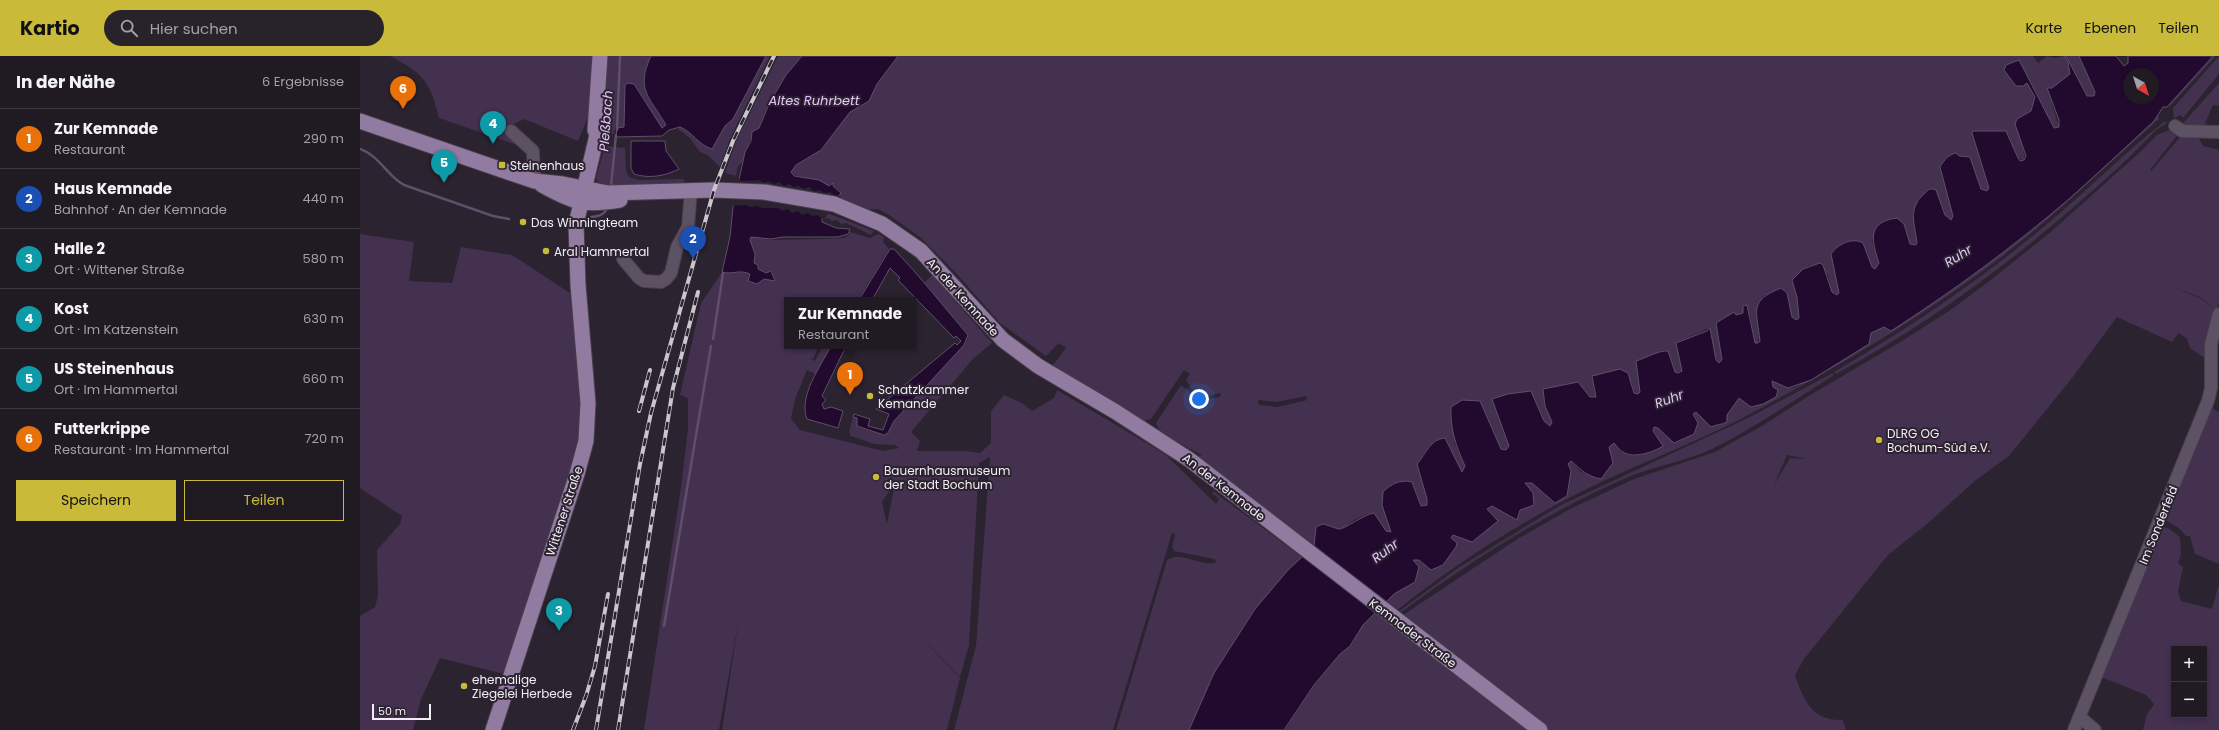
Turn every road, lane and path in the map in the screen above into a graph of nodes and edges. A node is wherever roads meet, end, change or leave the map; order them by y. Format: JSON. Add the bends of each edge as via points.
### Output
{"nodes":[{"id":1,"x":600,"y":56,"type":"edge"},
{"id":2,"x":360,"y":121,"type":"edge"},
{"id":3,"x":2176,"y":126,"type":"dead end"},
{"id":4,"x":510,"y":131,"type":"dead end"},
{"id":5,"x":2219,"y":132,"type":"edge"},
{"id":6,"x":534,"y":181,"type":"junction"},
{"id":7,"x":691,"y":190,"type":"junction"},
{"id":8,"x":579,"y":195,"type":"junction"},
{"id":9,"x":623,"y":259,"type":"dead end"},
{"id":10,"x":2219,"y":314,"type":"edge"},
{"id":11,"x":1286,"y":535,"type":"joint"},
{"id":12,"x":2080,"y":717,"type":"junction"},
{"id":13,"x":493,"y":730,"type":"edge"},
{"id":14,"x":1540,"y":730,"type":"edge"},
{"id":15,"x":2074,"y":730,"type":"edge"},
{"id":16,"x":2096,"y":730,"type":"edge"}],
"edges":[{"from":1,"to":8,"type":"main road","name":"Wittener Straße","via":[[595,130],[597,135]]},
{"from":2,"to":6,"type":"main road","name":"An der Kemnade"},
{"from":3,"to":5,"type":"street","via":[[2182,131]]},
{"from":4,"to":6,"type":"street","via":[[533,151]]},
{"from":6,"to":8,"type":"main road","name":"An der Kemnade"},
{"from":7,"to":8,"type":"main road","name":"An der Kemnade"},
{"from":7,"to":9,"type":"street","via":[[688,227],[677,247],[671,273],[666,279],[661,282],[644,281]]},
{"from":7,"to":11,"type":"main road","name":"An der Kemnade","via":[[735,190],[806,198],[834,204],[861,214],[896,232],[921,252],[990,328],[1015,349],[1042,369],[1177,452]]},
{"from":8,"to":13,"type":"main road","name":"Wittener Straße","via":[[576,224],[578,285],[588,403],[586,441]]},
{"from":10,"to":12,"type":"street","name":"Im Sonderfeld","via":[[2211,344],[2211,388],[2208,401]]},
{"from":11,"to":14,"type":"main road","name":"Kemnader Straße"},
{"from":12,"to":15,"type":"street","name":"Im Sonderfeld"},
{"from":12,"to":16,"type":"street"}]}
